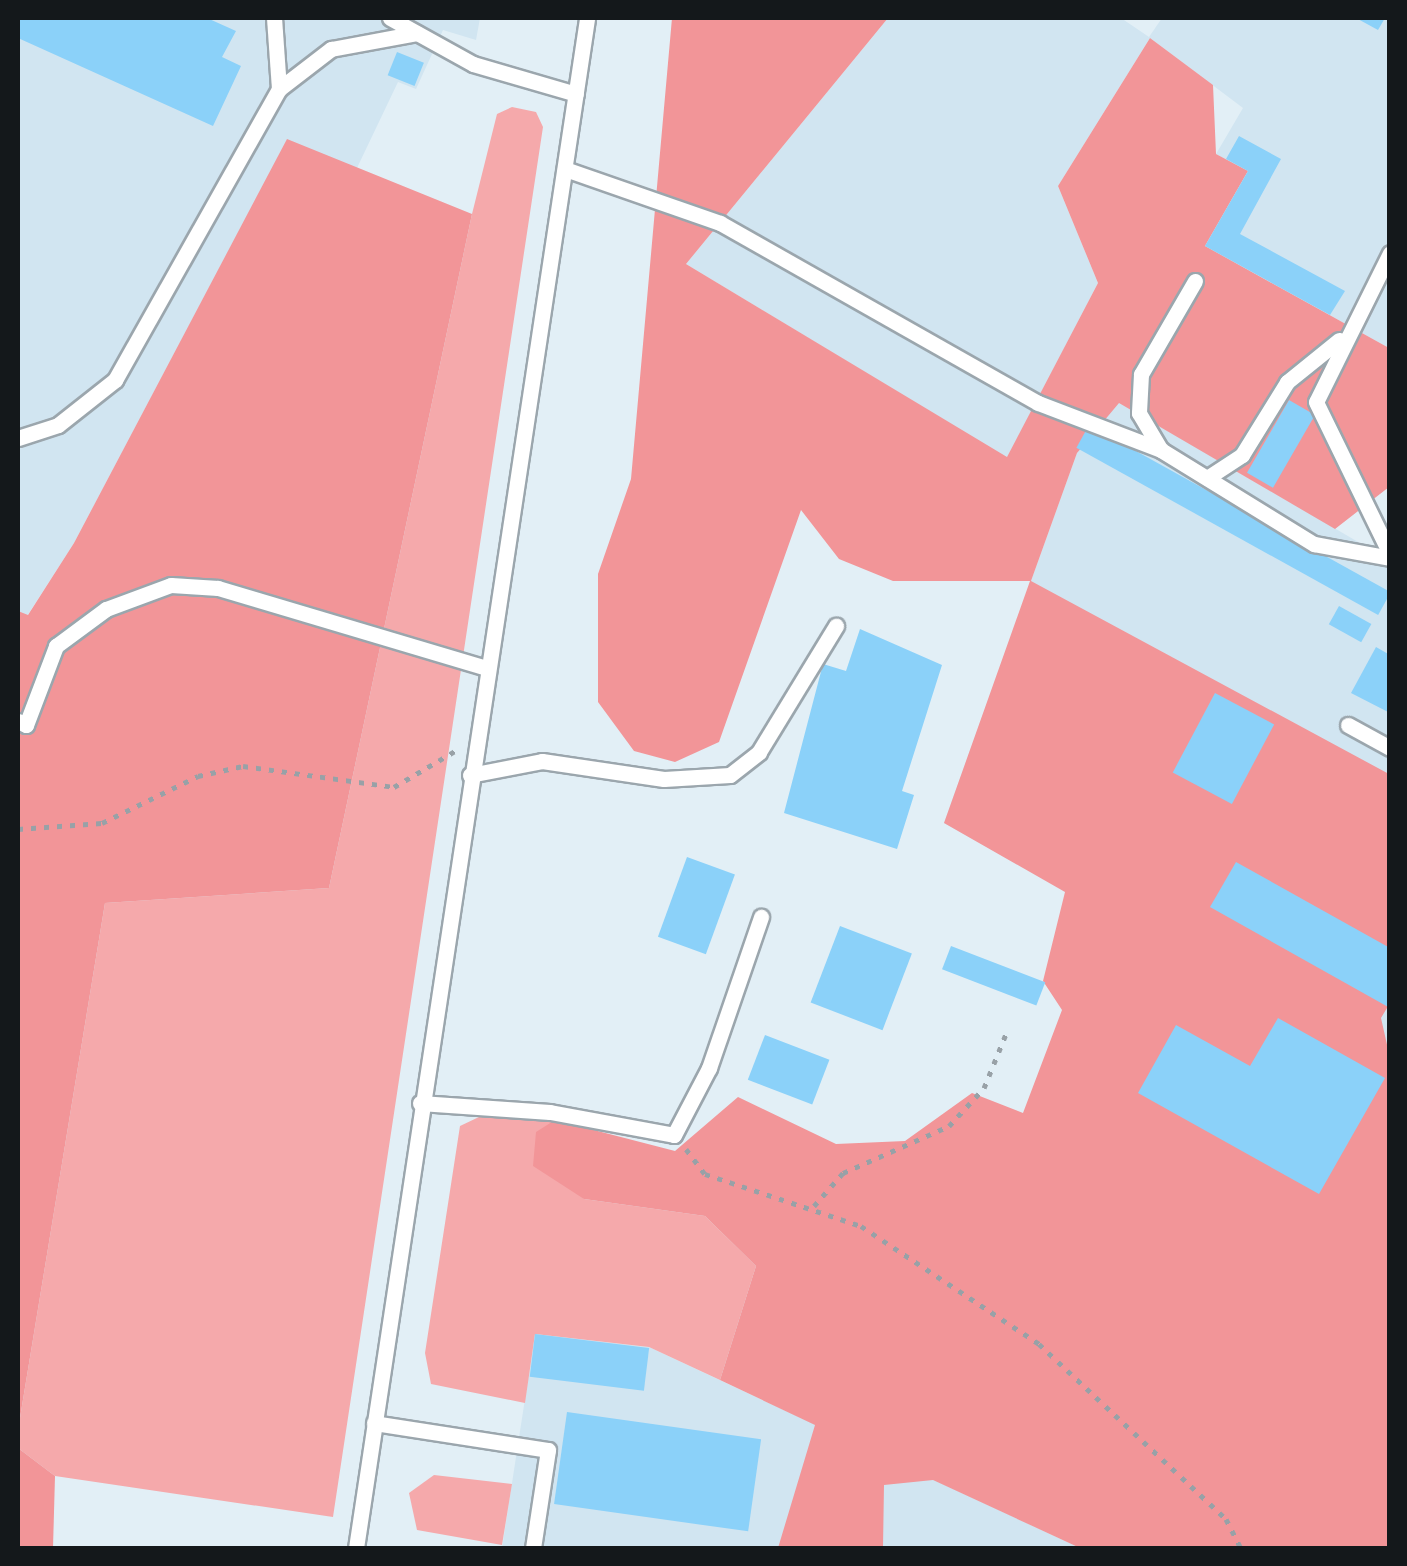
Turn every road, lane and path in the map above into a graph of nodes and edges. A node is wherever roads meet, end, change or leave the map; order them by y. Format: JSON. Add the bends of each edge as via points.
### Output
{"nodes":[{"id":1,"x":274,"y":18,"type":"edge"},
{"id":2,"x":390,"y":18,"type":"edge"},
{"id":3,"x":587,"y":18,"type":"edge"},
{"id":4,"x":417,"y":33,"type":"junction"},
{"id":5,"x":279,"y":88,"type":"junction"},
{"id":6,"x":576,"y":94,"type":"junction"},
{"id":7,"x":564,"y":168,"type":"junction"},
{"id":8,"x":1390,"y":253,"type":"edge"},
{"id":9,"x":1195,"y":281,"type":"dead end"},
{"id":10,"x":1342,"y":337,"type":"junction"},
{"id":11,"x":18,"y":438,"type":"edge"},
{"id":12,"x":1161,"y":450,"type":"junction"},
{"id":13,"x":1207,"y":478,"type":"junction"},
{"id":14,"x":1390,"y":556,"type":"edge"},
{"id":15,"x":836,"y":626,"type":"dead end"},
{"id":16,"x":486,"y":668,"type":"junction"},
{"id":17,"x":18,"y":722,"type":"edge"},
{"id":18,"x":1348,"y":726,"type":"dead end"},
{"id":19,"x":475,"y":740,"type":"junction"},
{"id":20,"x":1390,"y":748,"type":"edge"},
{"id":21,"x":470,"y":775,"type":"junction"},
{"id":22,"x":18,"y":829,"type":"edge"},
{"id":23,"x":760,"y":917,"type":"dead end"},
{"id":24,"x":1008,"y":1029,"type":"dead end"},
{"id":25,"x":420,"y":1102,"type":"junction"},
{"id":26,"x":674,"y":1135,"type":"junction"},
{"id":27,"x":814,"y":1206,"type":"junction"},
{"id":28,"x":374,"y":1424,"type":"junction"},
{"id":29,"x":356,"y":1548,"type":"edge"},
{"id":30,"x":533,"y":1548,"type":"edge"},
{"id":31,"x":1240,"y":1548,"type":"edge"}],
"edges":[{"from":1,"to":5,"type":"lane"},
{"from":2,"to":4,"type":"lane"},
{"from":3,"to":6,"type":"lane"},
{"from":4,"to":5,"type":"lane","via":[[331,49]]},
{"from":4,"to":6,"type":"lane","via":[[505,76]]},
{"from":5,"to":11,"type":"lane","via":[[115,380],[58,425]]},
{"from":6,"to":7,"type":"lane"},
{"from":7,"to":12,"type":"lane","via":[[720,223],[1038,402]]},
{"from":7,"to":16,"type":"lane"},
{"from":8,"to":10,"type":"lane"},
{"from":9,"to":12,"type":"lane","via":[[1141,374],[1139,413]]},
{"from":10,"to":13,"type":"lane","via":[[1287,382],[1242,455]]},
{"from":10,"to":14,"type":"lane","via":[[1316,402]]},
{"from":12,"to":13,"type":"lane"},
{"from":13,"to":14,"type":"lane","via":[[1314,544]]},
{"from":15,"to":21,"type":"lane","via":[[759,752],[730,774],[664,779],[542,761]]},
{"from":16,"to":17,"type":"lane","via":[[218,588],[171,585],[106,609],[56,646],[26,724]]},
{"from":16,"to":19,"type":"lane"},
{"from":18,"to":20,"type":"lane"},
{"from":19,"to":21,"type":"lane"},
{"from":19,"to":22,"type":"path","via":[[394,787],[244,766],[198,776],[102,822]]},
{"from":21,"to":25,"type":"lane"},
{"from":23,"to":26,"type":"lane","via":[[709,1068]]},
{"from":24,"to":27,"type":"path","via":[[984,1088],[949,1126],[843,1173]]},
{"from":25,"to":26,"type":"lane","via":[[550,1112]]},
{"from":25,"to":28,"type":"lane"},
{"from":26,"to":27,"type":"path","via":[[705,1174]]},
{"from":27,"to":31,"type":"path","via":[[861,1226],[1039,1344],[1226,1519]]},
{"from":28,"to":29,"type":"lane"},
{"from":28,"to":30,"type":"lane","via":[[548,1450]]}]}
